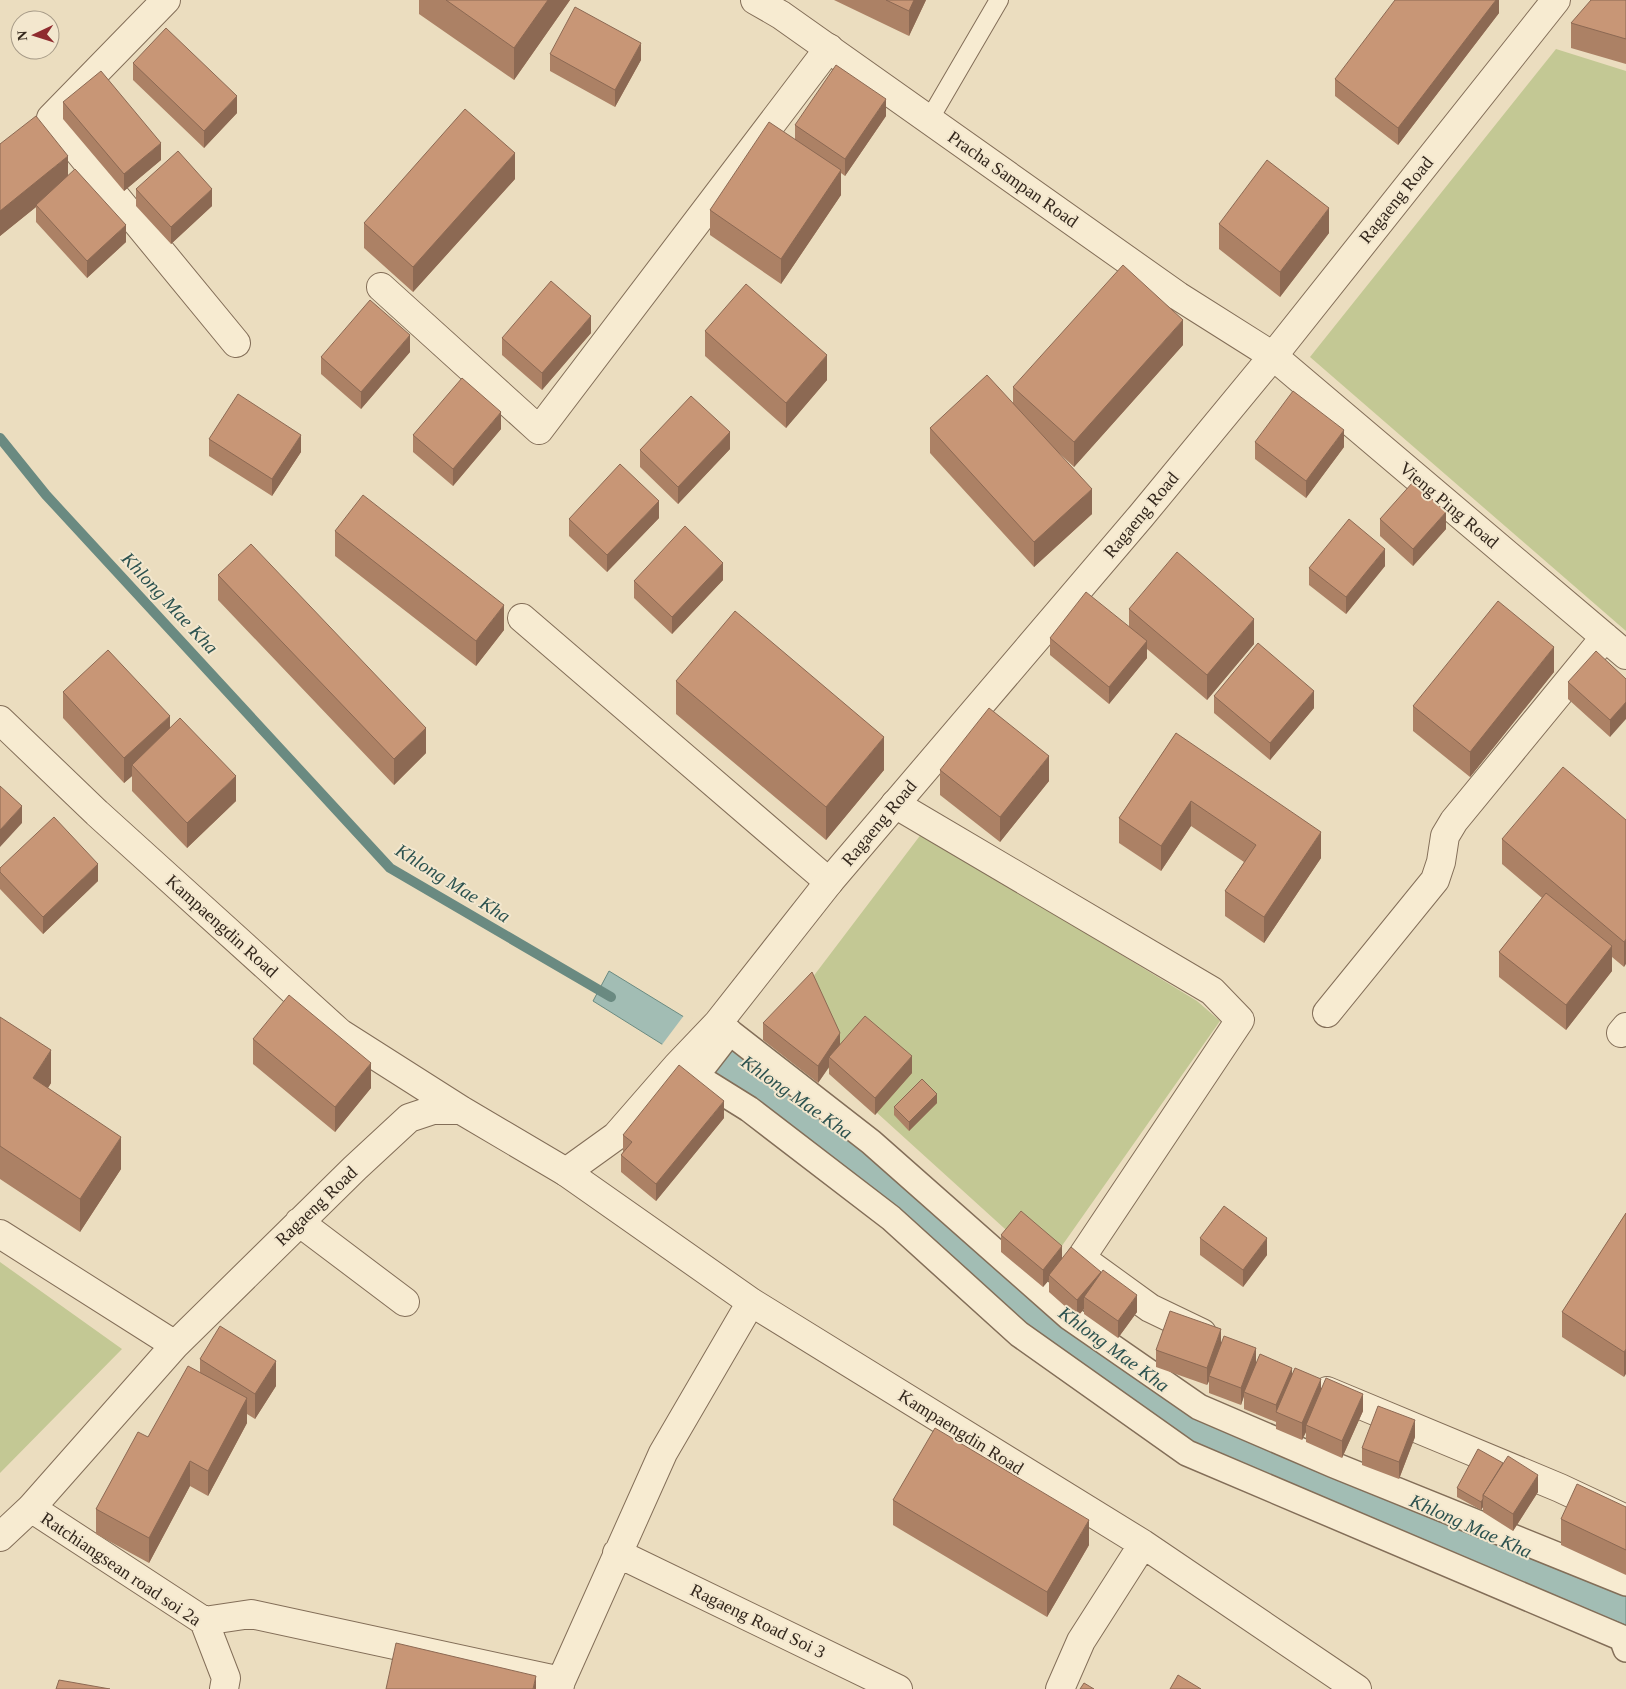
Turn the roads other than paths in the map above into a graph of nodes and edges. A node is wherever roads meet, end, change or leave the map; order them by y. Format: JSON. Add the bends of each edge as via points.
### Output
{"nodes":[{"id":1,"x":166,"y":0,"type":"edge"},
{"id":2,"x":755,"y":0,"type":"edge"},
{"id":3,"x":999,"y":0,"type":"edge"},
{"id":4,"x":1556,"y":0,"type":"edge"},
{"id":5,"x":784,"y":7,"type":"edge"},
{"id":6,"x":829,"y":48,"type":"junction"},
{"id":7,"x":930,"y":120,"type":"junction"},
{"id":8,"x":381,"y":287,"type":"dead end"},
{"id":9,"x":236,"y":344,"type":"dead end"},
{"id":10,"x":1273,"y":356,"type":"junction"},
{"id":11,"x":522,"y":618,"type":"dead end"},
{"id":12,"x":1605,"y":637,"type":"junction"},
{"id":13,"x":1626,"y":655,"type":"edge"},
{"id":14,"x":0,"y":720,"type":"edge"},
{"id":15,"x":895,"y":804,"type":"junction"},
{"id":16,"x":829,"y":882,"type":"junction"},
{"id":17,"x":1327,"y":1013,"type":"dead end"},
{"id":18,"x":724,"y":1028,"type":"junction"},
{"id":19,"x":686,"y":1071,"type":"junction"},
{"id":20,"x":462,"y":1110,"type":"junction"},
{"id":21,"x":566,"y":1172,"type":"junction"},
{"id":22,"x":299,"y":1222,"type":"junction"},
{"id":23,"x":0,"y":1234,"type":"edge"},
{"id":24,"x":405,"y":1302,"type":"dead end"},
{"id":25,"x":751,"y":1302,"type":"junction"},
{"id":26,"x":1222,"y":1342,"type":"edge"},
{"id":27,"x":175,"y":1345,"type":"junction"},
{"id":28,"x":1302,"y":1381,"type":"edge"},
{"id":29,"x":32,"y":1508,"type":"junction"},
{"id":30,"x":1626,"y":1518,"type":"edge"},
{"id":31,"x":0,"y":1537,"type":"edge"},
{"id":32,"x":1143,"y":1544,"type":"junction"},
{"id":33,"x":618,"y":1553,"type":"junction"},
{"id":34,"x":1626,"y":1583,"type":"edge"},
{"id":35,"x":204,"y":1621,"type":"junction"},
{"id":36,"x":1626,"y":1649,"type":"edge"},
{"id":37,"x":560,"y":1685,"type":"edge"},
{"id":38,"x":224,"y":1689,"type":"edge"},
{"id":39,"x":898,"y":1689,"type":"edge"},
{"id":40,"x":1060,"y":1689,"type":"edge"},
{"id":41,"x":1357,"y":1689,"type":"edge"}],
"edges":[{"from":1,"to":9,"type":"street","via":[[51,118]]},
{"from":2,"to":5,"type":"street","name":"Pracha Sampan Road"},
{"from":3,"to":7,"type":"lane"},
{"from":4,"to":10,"type":"street","name":"Ragaeng Road"},
{"from":5,"to":6,"type":"street","name":"Pracha Sampan Road"},
{"from":6,"to":7,"type":"street","name":"Pracha Sampan Road"},
{"from":6,"to":8,"type":"street","via":[[539,430]]},
{"from":7,"to":10,"type":"street","name":"Pracha Sampan Road","via":[[1178,296]]},
{"from":10,"to":12,"type":"street","name":"Vieng Ping Road"},
{"from":10,"to":15,"type":"street","name":"Ragaeng Road"},
{"from":11,"to":16,"type":"street"},
{"from":12,"to":13,"type":"street","name":"Vieng Ping Road"},
{"from":12,"to":17,"type":"street","via":[[1454,821],[1445,836],[1435,880]]},
{"from":14,"to":20,"type":"street","name":"Kampaengdin Road","via":[[97,813],[340,1033]]},
{"from":15,"to":16,"type":"street","name":"Ragaeng Road"},
{"from":15,"to":26,"type":"street","via":[[1212,991],[1240,1020],[1080,1258],[1150,1308]]},
{"from":16,"to":18,"type":"street","name":"Ragaeng Road"},
{"from":18,"to":19,"type":"street","name":"Ragaeng Road"},
{"from":18,"to":34,"type":"street","via":[[871,1142],[1069,1317],[1198,1407],[1334,1466]]},
{"from":19,"to":21,"type":"street","via":[[616,1136]]},
{"from":19,"to":36,"type":"street","via":[[749,1109],[891,1218],[1019,1334],[1187,1453],[1622,1638]]},
{"from":20,"to":21,"type":"street"},
{"from":20,"to":22,"type":"street","name":"Ragaeng Road","via":[[433,1110],[408,1118]]},
{"from":21,"to":25,"type":"street","name":"Kampaengdin Road"},
{"from":22,"to":24,"type":"street"},
{"from":22,"to":27,"type":"street","name":"Ragaeng Road"},
{"from":23,"to":27,"type":"street"},
{"from":25,"to":32,"type":"street","name":"Kampaengdin Road"},
{"from":25,"to":33,"type":"street","via":[[663,1453]]},
{"from":27,"to":29,"type":"street","name":"Ragaeng Road"},
{"from":28,"to":30,"type":"street"},
{"from":29,"to":31,"type":"street","name":"Ragaeng Road"},
{"from":29,"to":35,"type":"street","name":"Ratchiangsean road soi 2a"},
{"from":32,"to":40,"type":"street","via":[[1082,1641]]},
{"from":32,"to":41,"type":"street","name":"Kampaengdin Road"},
{"from":33,"to":37,"type":"street"},
{"from":33,"to":39,"type":"street","name":"Ragaeng Road Soi 3"},
{"from":35,"to":37,"type":"street","via":[[251,1614]]},
{"from":35,"to":38,"type":"street","name":"Ratchiangsean road soi 2a","via":[[226,1678]]}]}
